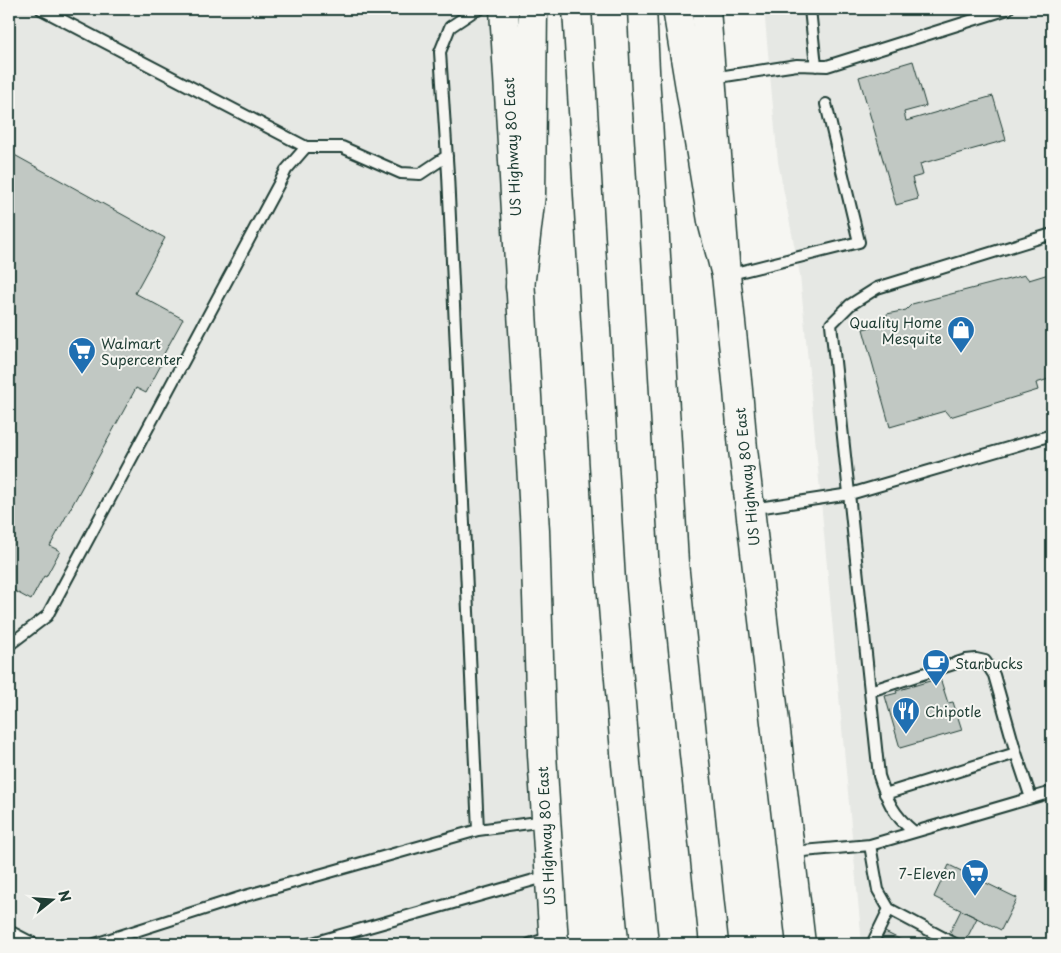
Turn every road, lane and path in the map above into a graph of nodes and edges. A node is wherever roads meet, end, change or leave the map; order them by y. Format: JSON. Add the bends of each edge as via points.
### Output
{"nodes":[{"id":1,"x":41,"y":9,"type":"edge"},
{"id":2,"x":480,"y":9,"type":"edge"},
{"id":3,"x":504,"y":9,"type":"edge"},
{"id":4,"x":533,"y":9,"type":"edge"},
{"id":5,"x":577,"y":9,"type":"edge"},
{"id":6,"x":642,"y":9,"type":"edge"},
{"id":7,"x":677,"y":9,"type":"edge"},
{"id":8,"x":706,"y":9,"type":"edge"},
{"id":9,"x":810,"y":9,"type":"edge"},
{"id":10,"x":1008,"y":9,"type":"edge"},
{"id":11,"x":816,"y":66,"type":"junction"},
{"id":12,"x":712,"y":78,"type":"junction"},
{"id":13,"x":826,"y":104,"type":"dead end"},
{"id":14,"x":306,"y":147,"type":"junction"},
{"id":15,"x":446,"y":156,"type":"junction"},
{"id":16,"x":1052,"y":234,"type":"edge"},
{"id":17,"x":726,"y":275,"type":"junction"},
{"id":18,"x":520,"y":287,"type":"junction"},
{"id":19,"x":1052,"y":435,"type":"edge"},
{"id":20,"x":850,"y":494,"type":"junction"},
{"id":21,"x":750,"y":509,"type":"junction"},
{"id":22,"x":9,"y":645,"type":"edge"},
{"id":23,"x":870,"y":691,"type":"junction"},
{"id":24,"x":1016,"y":753,"type":"junction"},
{"id":25,"x":1052,"y":792,"type":"edge"},
{"id":26,"x":885,"y":794,"type":"junction"},
{"id":27,"x":1031,"y":798,"type":"junction"},
{"id":28,"x":545,"y":821,"type":"junction"},
{"id":29,"x":478,"y":830,"type":"junction"},
{"id":30,"x":914,"y":832,"type":"junction"},
{"id":31,"x":870,"y":844,"type":"junction"},
{"id":32,"x":791,"y":852,"type":"junction"},
{"id":33,"x":549,"y":875,"type":"junction"},
{"id":34,"x":889,"y":909,"type":"junction"},
{"id":35,"x":9,"y":931,"type":"edge"},
{"id":36,"x":21,"y":941,"type":"edge"},
{"id":37,"x":546,"y":942,"type":"edge"},
{"id":38,"x":34,"y":944,"type":"edge"},
{"id":39,"x":94,"y":944,"type":"edge"},
{"id":40,"x":309,"y":944,"type":"edge"},
{"id":41,"x":644,"y":944,"type":"edge"},
{"id":42,"x":714,"y":944,"type":"edge"},
{"id":43,"x":802,"y":944,"type":"edge"},
{"id":44,"x":872,"y":944,"type":"edge"},
{"id":45,"x":955,"y":944,"type":"edge"}],
"edges":[{"from":1,"to":14,"type":"lane"},
{"from":2,"to":15,"type":"lane","via":[[450,26],[440,52]]},
{"from":3,"to":18,"type":"main road","name":"US Highway 80 East"},
{"from":4,"to":18,"type":"main road","via":[[531,194]]},
{"from":5,"to":41,"type":"main road","via":[[613,600]]},
{"from":6,"to":42,"type":"main road","via":[[674,563]]},
{"from":7,"to":17,"type":"main road","via":[[712,221]]},
{"from":8,"to":12,"type":"main road","name":"US Highway 80 East"},
{"from":9,"to":11,"type":"lane"},
{"from":10,"to":11,"type":"lane","via":[[827,66]]},
{"from":11,"to":12,"type":"lane"},
{"from":12,"to":17,"type":"main road","name":"US Highway 80 East"},
{"from":13,"to":17,"type":"lane","via":[[859,242]]},
{"from":14,"to":15,"type":"lane","via":[[342,147],[400,172],[420,174]]},
{"from":14,"to":22,"type":"lane","via":[[286,170],[47,616]]},
{"from":15,"to":29,"type":"lane"},
{"from":16,"to":20,"type":"lane","via":[[877,288],[850,304],[831,324]]},
{"from":17,"to":21,"type":"main road","name":"US Highway 80 East"},
{"from":18,"to":28,"type":"main road","name":"US Highway 80 East","via":[[535,532]]},
{"from":19,"to":20,"type":"lane"},
{"from":20,"to":21,"type":"lane"},
{"from":20,"to":23,"type":"lane"},
{"from":21,"to":32,"type":"main road","name":"US Highway 80 East"},
{"from":23,"to":24,"type":"lane","via":[[966,660],[985,661],[994,675]]},
{"from":23,"to":26,"type":"lane","via":[[879,776]]},
{"from":24,"to":26,"type":"lane"},
{"from":24,"to":27,"type":"lane"},
{"from":25,"to":27,"type":"lane"},
{"from":26,"to":30,"type":"lane","via":[[902,822]]},
{"from":27,"to":30,"type":"lane"},
{"from":28,"to":29,"type":"lane"},
{"from":28,"to":33,"type":"main road","name":"US Highway 80 East"},
{"from":29,"to":39,"type":"lane","via":[[245,896]]},
{"from":30,"to":31,"type":"lane"},
{"from":31,"to":32,"type":"lane"},
{"from":31,"to":34,"type":"lane","via":[[878,890]]},
{"from":32,"to":43,"type":"main road","name":"US Highway 80 East"},
{"from":33,"to":37,"type":"main road","name":"US Highway 80 East"},
{"from":33,"to":40,"type":"lane"},
{"from":34,"to":44,"type":"lane"},
{"from":34,"to":45,"type":"lane"},
{"from":35,"to":36,"type":"lane"},
{"from":36,"to":38,"type":"lane"}]}
